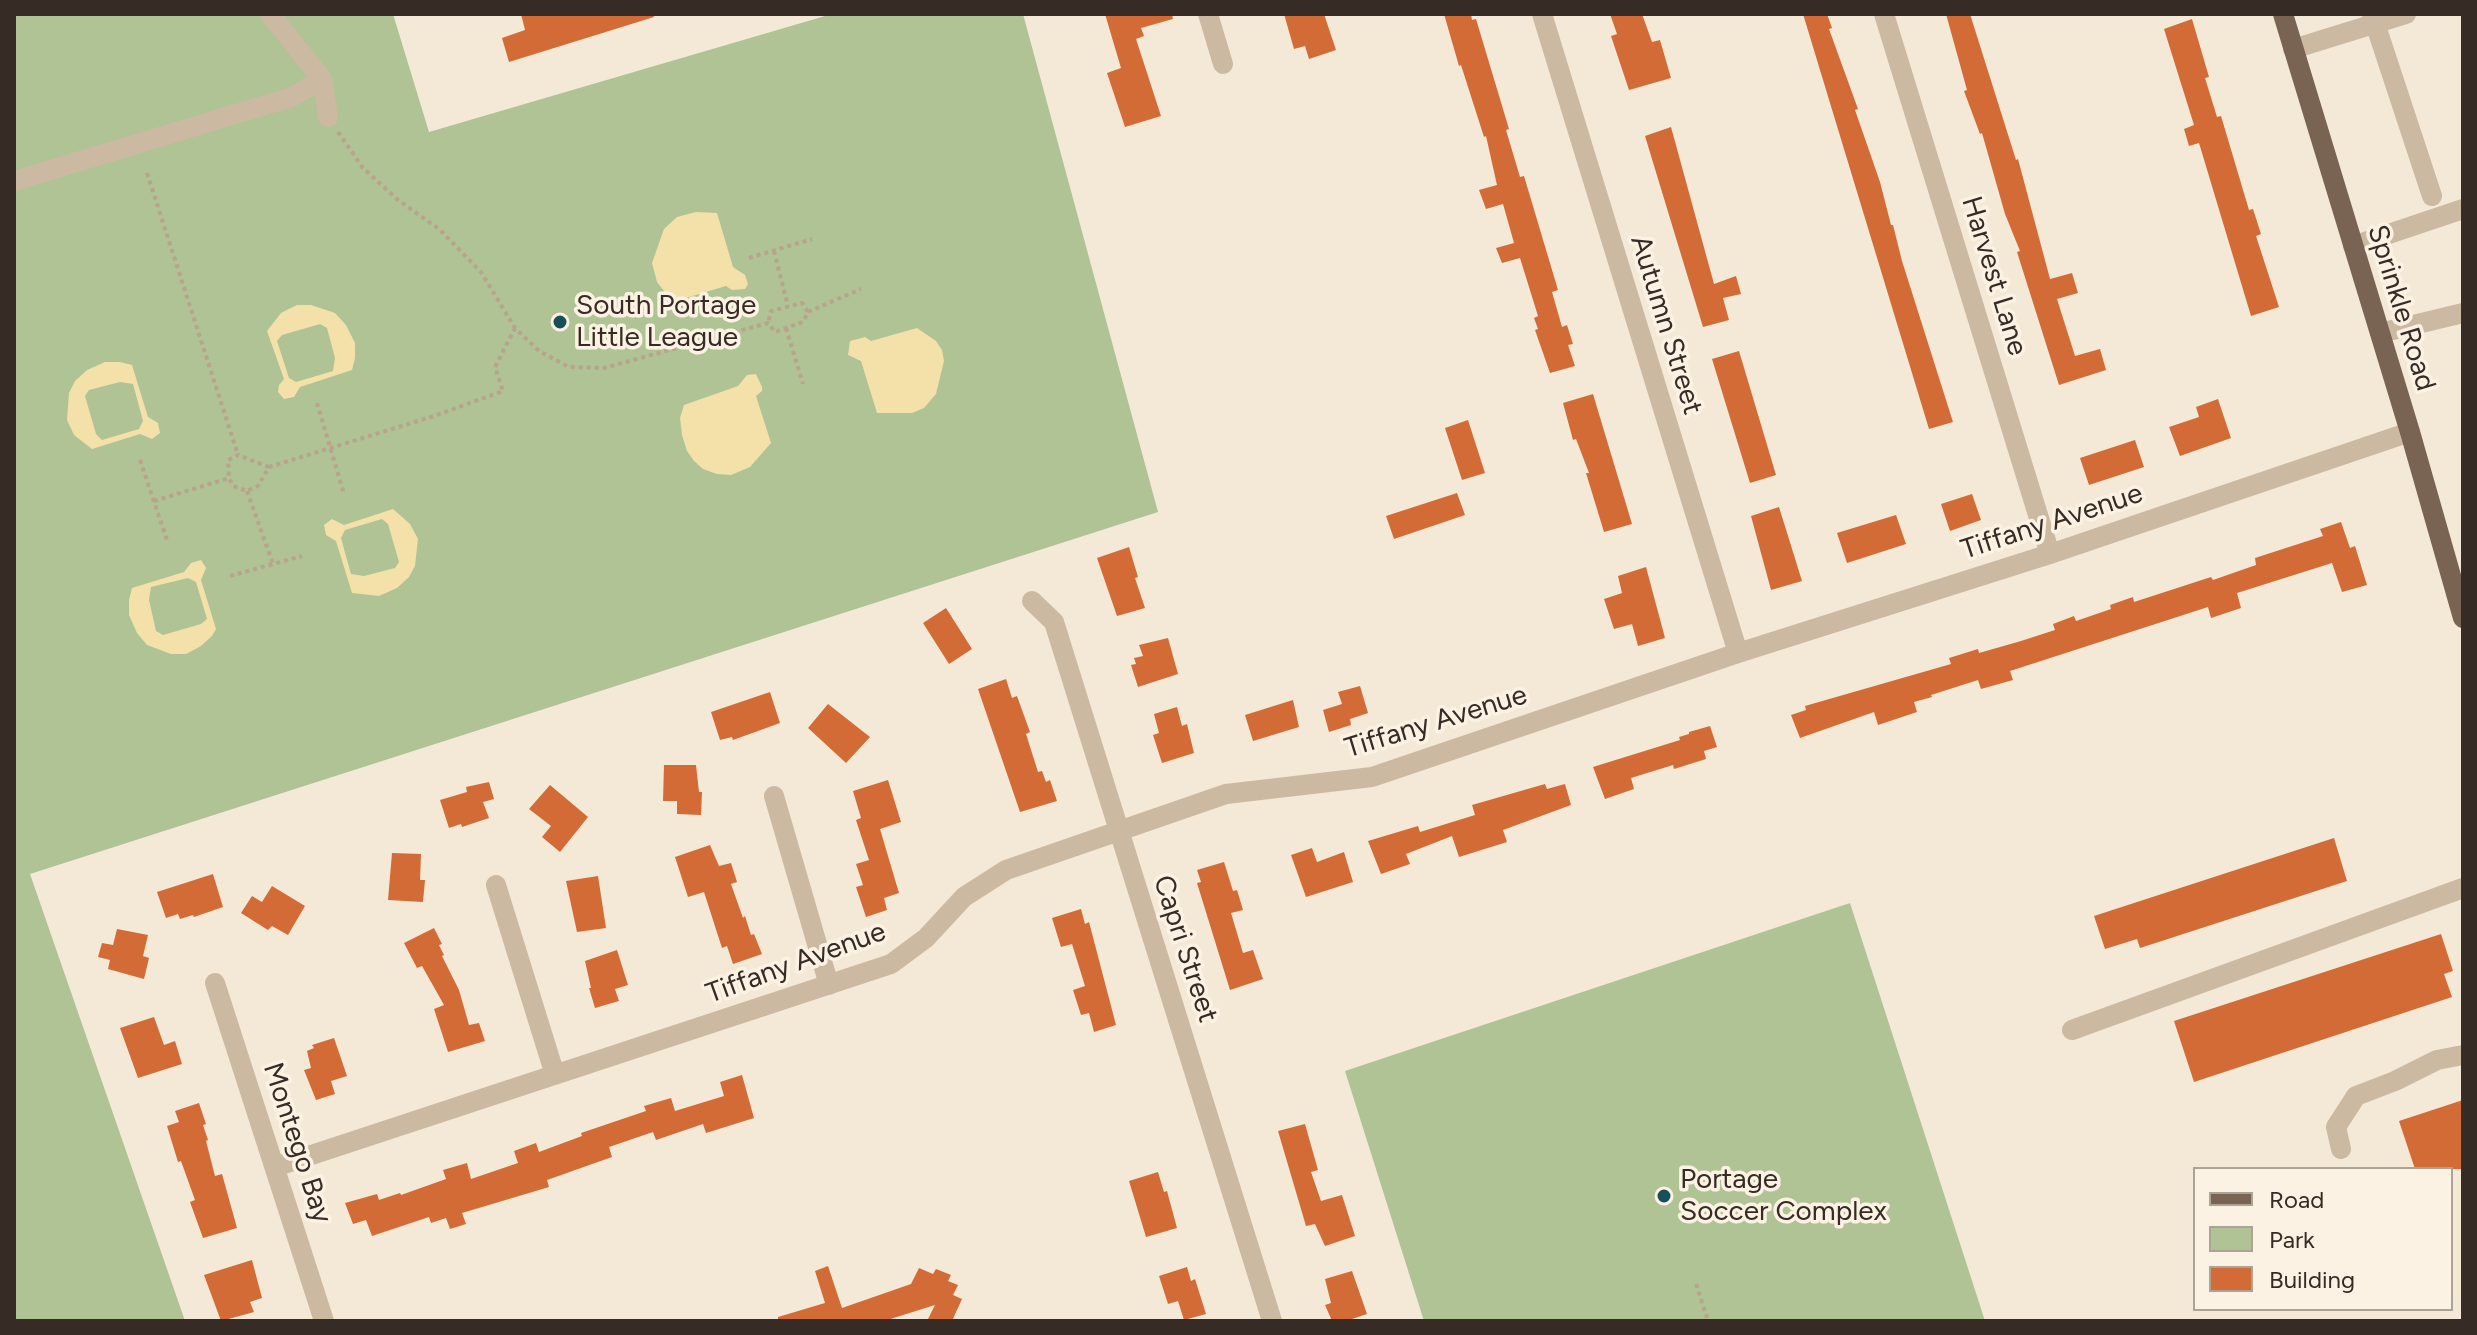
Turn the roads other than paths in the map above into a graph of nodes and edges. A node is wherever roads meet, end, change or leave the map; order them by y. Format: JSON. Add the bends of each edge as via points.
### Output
{"nodes":[{"id":1,"x":270,"y":14,"type":"edge"},
{"id":2,"x":1208,"y":14,"type":"edge"},
{"id":3,"x":1542,"y":14,"type":"edge"},
{"id":4,"x":1884,"y":14,"type":"edge"},
{"id":5,"x":2283,"y":14,"type":"edge"},
{"id":6,"x":2406,"y":14,"type":"edge"},
{"id":7,"x":2374,"y":19,"type":"edge"},
{"id":8,"x":2293,"y":49,"type":"junction"},
{"id":9,"x":1223,"y":64,"type":"dead end"},
{"id":10,"x":322,"y":79,"type":"junction"},
{"id":11,"x":328,"y":117,"type":"road end"},
{"id":12,"x":14,"y":181,"type":"edge"},
{"id":13,"x":2432,"y":196,"type":"dead end"},
{"id":14,"x":2463,"y":209,"type":"edge"},
{"id":15,"x":2353,"y":246,"type":"junction"},
{"id":16,"x":2463,"y":313,"type":"edge"},
{"id":17,"x":2380,"y":333,"type":"junction"},
{"id":18,"x":2410,"y":432,"type":"junction"},
{"id":19,"x":2050,"y":554,"type":"junction"},
{"id":20,"x":1032,"y":601,"type":"dead end"},
{"id":21,"x":2463,"y":618,"type":"edge"},
{"id":22,"x":1738,"y":653,"type":"junction"},
{"id":23,"x":774,"y":796,"type":"dead end"},
{"id":24,"x":1118,"y":832,"type":"junction"},
{"id":25,"x":496,"y":885,"type":"dead end"},
{"id":26,"x":2463,"y":888,"type":"edge"},
{"id":27,"x":215,"y":983,"type":"dead end"},
{"id":28,"x":829,"y":985,"type":"junction"},
{"id":29,"x":2072,"y":1030,"type":"dead end"},
{"id":30,"x":2463,"y":1055,"type":"edge"},
{"id":31,"x":555,"y":1075,"type":"junction"},
{"id":32,"x":2341,"y":1149,"type":"dead end"},
{"id":33,"x":275,"y":1167,"type":"junction"},
{"id":34,"x":324,"y":1321,"type":"edge"},
{"id":35,"x":1272,"y":1321,"type":"edge"}],
"edges":[{"from":1,"to":10,"type":"street"},
{"from":2,"to":9,"type":"street"},
{"from":3,"to":22,"type":"street","name":"Autumn Street"},
{"from":4,"to":19,"type":"street","name":"Harvest Lane"},
{"from":5,"to":8,"type":"main road","name":"Sprinkle Road"},
{"from":6,"to":7,"type":"street"},
{"from":7,"to":8,"type":"street"},
{"from":7,"to":13,"type":"street"},
{"from":8,"to":15,"type":"main road","name":"Sprinkle Road"},
{"from":10,"to":11,"type":"street"},
{"from":10,"to":12,"type":"street","via":[[292,97]]},
{"from":14,"to":15,"type":"street"},
{"from":15,"to":17,"type":"main road","name":"Sprinkle Road"},
{"from":16,"to":17,"type":"street"},
{"from":17,"to":18,"type":"main road","name":"Sprinkle Road"},
{"from":18,"to":19,"type":"street","name":"Tiffany Avenue"},
{"from":18,"to":21,"type":"main road","name":"Sprinkle Road"},
{"from":19,"to":22,"type":"street","name":"Tiffany Avenue"},
{"from":20,"to":24,"type":"street","name":"Capri Street","via":[[1054,622]]},
{"from":22,"to":24,"type":"street","name":"Tiffany Avenue","via":[[1372,777],[1226,794]]},
{"from":23,"to":28,"type":"street"},
{"from":24,"to":28,"type":"street","name":"Tiffany Avenue","via":[[1006,870],[964,897],[926,938],[891,964]]},
{"from":24,"to":35,"type":"street","name":"Capri Street"},
{"from":25,"to":31,"type":"street"},
{"from":26,"to":29,"type":"street"},
{"from":27,"to":33,"type":"street","name":"Montego Bay"},
{"from":28,"to":31,"type":"street","name":"Tiffany Avenue"},
{"from":30,"to":32,"type":"street","via":[[2437,1060],[2356,1096],[2336,1127]]},
{"from":31,"to":33,"type":"street","name":"Tiffany Avenue"},
{"from":33,"to":34,"type":"street","name":"Montego Bay"}]}
